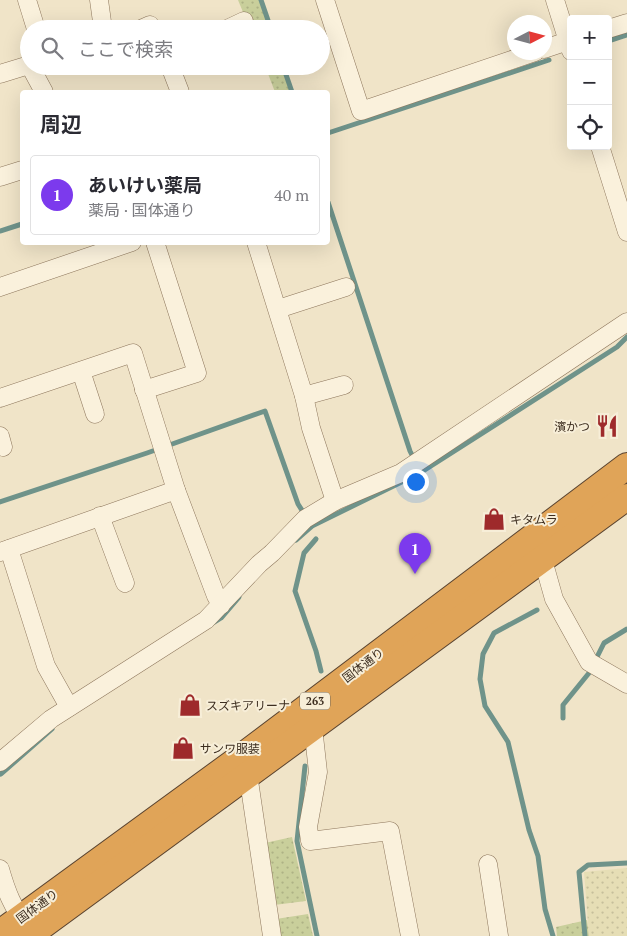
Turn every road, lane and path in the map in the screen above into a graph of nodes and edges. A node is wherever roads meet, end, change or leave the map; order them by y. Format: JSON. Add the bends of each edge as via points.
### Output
{"nodes":[{"id":1,"x":27,"y":0,"type":"edge"},
{"id":2,"x":100,"y":0,"type":"edge"},
{"id":3,"x":326,"y":0,"type":"edge"},
{"id":4,"x":555,"y":0,"type":"edge"},
{"id":5,"x":33,"y":20,"type":"edge"},
{"id":6,"x":102,"y":20,"type":"edge"},
{"id":7,"x":627,"y":23,"type":"edge"},
{"id":8,"x":612,"y":28,"type":"edge"},
{"id":9,"x":567,"y":35,"type":"edge"},
{"id":10,"x":567,"y":45,"type":"edge"},
{"id":11,"x":552,"y":47,"type":"edge"},
{"id":12,"x":512,"y":60,"type":"edge"},
{"id":13,"x":20,"y":68,"type":"edge"},
{"id":14,"x":0,"y":74,"type":"edge"},
{"id":15,"x":35,"y":75,"type":"edge"},
{"id":16,"x":173,"y":75,"type":"edge"},
{"id":17,"x":43,"y":90,"type":"edge"},
{"id":18,"x":179,"y":90,"type":"edge"},
{"id":19,"x":601,"y":150,"type":"edge"},
{"id":20,"x":20,"y":171,"type":"edge"},
{"id":21,"x":0,"y":177,"type":"edge"},
{"id":22,"x":627,"y":232,"type":"edge"},
{"id":23,"x":123,"y":245,"type":"edge"},
{"id":24,"x":156,"y":245,"type":"edge"},
{"id":25,"x":257,"y":245,"type":"edge"},
{"id":26,"x":0,"y":287,"type":"edge"},
{"id":27,"x":346,"y":287,"type":"dead end"},
{"id":28,"x":278,"y":308,"type":"junction"},
{"id":29,"x":627,"y":322,"type":"edge"},
{"id":30,"x":81,"y":371,"type":"junction"},
{"id":31,"x":344,"y":385,"type":"dead end"},
{"id":32,"x":144,"y":390,"type":"junction"},
{"id":33,"x":304,"y":396,"type":"junction"},
{"id":34,"x":0,"y":398,"type":"edge"},
{"id":35,"x":95,"y":414,"type":"dead end"},
{"id":36,"x":627,"y":466,"type":"edge"},
{"id":37,"x":176,"y":490,"type":"junction"},
{"id":38,"x":627,"y":497,"type":"edge"},
{"id":39,"x":335,"y":501,"type":"junction"},
{"id":40,"x":100,"y":516,"type":"junction"},
{"id":41,"x":4,"y":550,"type":"edge"},
{"id":42,"x":543,"y":560,"type":"junction"},
{"id":43,"x":125,"y":583,"type":"dead end"},
{"id":44,"x":222,"y":605,"type":"junction"},
{"id":45,"x":627,"y":684,"type":"edge"},
{"id":46,"x":69,"y":707,"type":"junction"},
{"id":47,"x":313,"y":727,"type":"junction"},
{"id":48,"x":0,"y":762,"type":"edge"},
{"id":49,"x":248,"y":774,"type":"junction"},
{"id":50,"x":488,"y":864,"type":"dead end"},
{"id":51,"x":0,"y":869,"type":"edge"},
{"id":52,"x":20,"y":930,"type":"edge"},
{"id":53,"x":272,"y":936,"type":"edge"},
{"id":54,"x":410,"y":936,"type":"edge"},
{"id":55,"x":499,"y":936,"type":"edge"}],
"edges":[{"from":1,"to":5,"type":"street"},
{"from":2,"to":6,"type":"street"},
{"from":3,"to":12,"type":"street","via":[[360,112]]},
{"from":4,"to":9,"type":"street"},
{"from":7,"to":8,"type":"street"},
{"from":10,"to":11,"type":"street"},
{"from":13,"to":14,"type":"street"},
{"from":15,"to":17,"type":"street"},
{"from":16,"to":18,"type":"street"},
{"from":19,"to":22,"type":"street"},
{"from":20,"to":21,"type":"street"},
{"from":23,"to":26,"type":"street"},
{"from":24,"to":32,"type":"street","via":[[196,373]]},
{"from":25,"to":28,"type":"street"},
{"from":27,"to":28,"type":"street"},
{"from":28,"to":33,"type":"street"},
{"from":29,"to":39,"type":"street","via":[[401,473]]},
{"from":30,"to":32,"type":"street","via":[[133,354]]},
{"from":30,"to":34,"type":"street"},
{"from":30,"to":35,"type":"street"},
{"from":31,"to":33,"type":"street"},
{"from":32,"to":37,"type":"street"},
{"from":33,"to":39,"type":"street"},
{"from":36,"to":52,"type":"highway","name":"国体通り","number":"263","via":[[252,749]]},
{"from":37,"to":40,"type":"street"},
{"from":37,"to":44,"type":"street"},
{"from":38,"to":42,"type":"highway","name":"国体通り","number":"263"},
{"from":39,"to":44,"type":"street","via":[[308,518],[259,564]]},
{"from":40,"to":41,"type":"street"},
{"from":40,"to":43,"type":"street"},
{"from":41,"to":46,"type":"street","via":[[46,666]]},
{"from":42,"to":45,"type":"street","via":[[554,599],[594,666]]},
{"from":42,"to":47,"type":"highway","name":"国体通り","number":"263"},
{"from":44,"to":46,"type":"street","via":[[206,620]]},
{"from":46,"to":48,"type":"street"},
{"from":47,"to":49,"type":"highway","name":"国体通り","number":"263"},
{"from":47,"to":54,"type":"street","via":[[318,772],[308,827],[310,841],[390,831]]},
{"from":49,"to":52,"type":"highway","name":"国体通り","number":"263"},
{"from":49,"to":53,"type":"street"},
{"from":50,"to":55,"type":"street"},
{"from":51,"to":52,"type":"street"}]}
